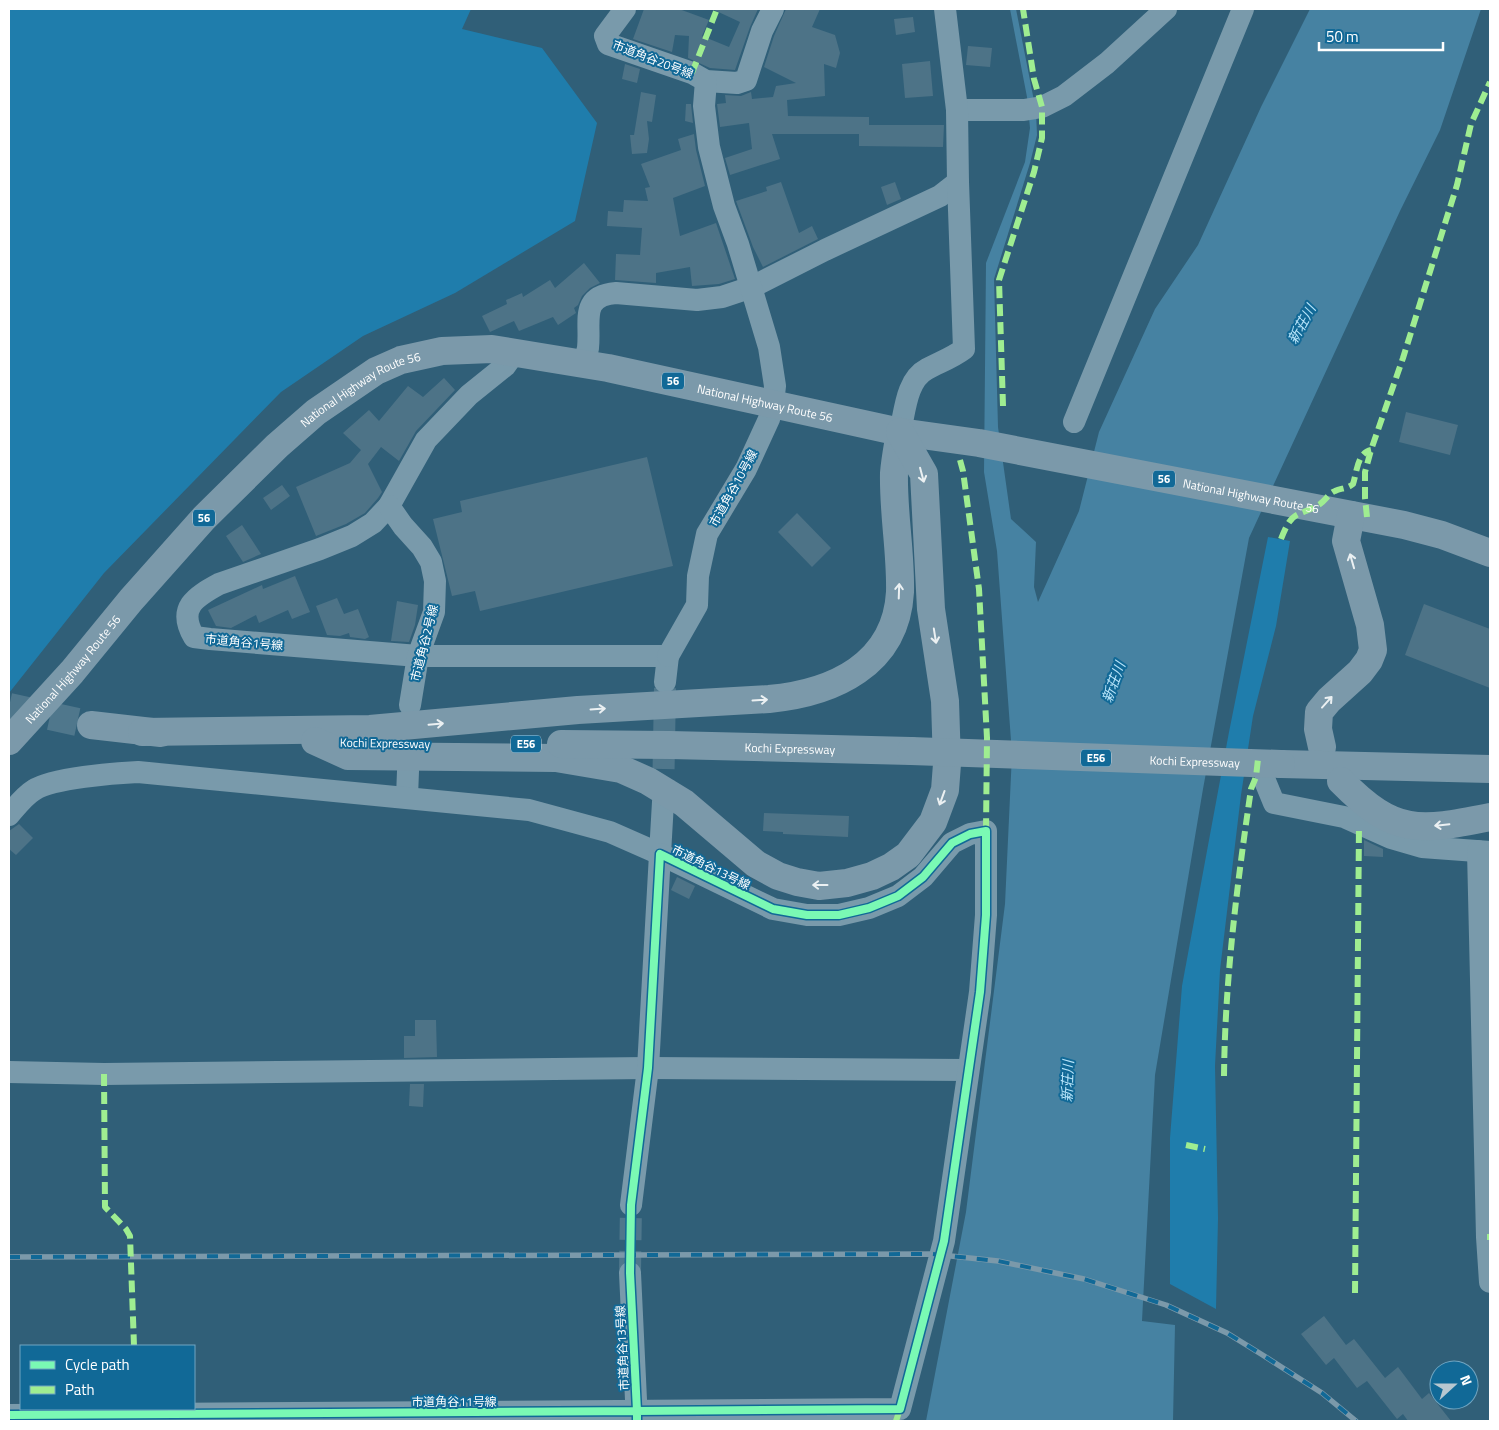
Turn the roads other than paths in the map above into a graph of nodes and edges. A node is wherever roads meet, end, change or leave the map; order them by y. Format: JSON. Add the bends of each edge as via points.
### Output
{"nodes":[{"id":1,"x":625,"y":9,"type":"edge"},
{"id":2,"x":773,"y":9,"type":"edge"},
{"id":3,"x":945,"y":9,"type":"edge"},
{"id":4,"x":1166,"y":9,"type":"edge"},
{"id":5,"x":1243,"y":9,"type":"edge"},
{"id":6,"x":706,"y":81,"type":"junction"},
{"id":7,"x":957,"y":110,"type":"junction"},
{"id":8,"x":958,"y":182,"type":"junction"},
{"id":9,"x":752,"y":288,"type":"junction"},
{"id":10,"x":515,"y":352,"type":"junction"},
{"id":11,"x":584,"y":364,"type":"junction"},
{"id":12,"x":773,"y":403,"type":"junction"},
{"id":13,"x":1074,"y":422,"type":"dead end"},
{"id":14,"x":900,"y":432,"type":"junction"},
{"id":15,"x":389,"y":506,"type":"junction"},
{"id":16,"x":1350,"y":514,"type":"junction"},
{"id":17,"x":1490,"y":552,"type":"edge"},
{"id":18,"x":418,"y":656,"type":"junction"},
{"id":19,"x":668,"y":656,"type":"junction"},
{"id":20,"x":665,"y":682,"type":"tunnel mouth"},
{"id":21,"x":410,"y":705,"type":"dead end"},
{"id":22,"x":90,"y":725,"type":"tunnel mouth"},
{"id":23,"x":142,"y":732,"type":"junction"},
{"id":24,"x":9,"y":741,"type":"edge"},
{"id":25,"x":315,"y":741,"type":"junction"},
{"id":26,"x":1322,"y":748,"type":"dead end"},
{"id":27,"x":1490,"y":768,"type":"edge"},
{"id":28,"x":408,"y":771,"type":"dead end"},
{"id":29,"x":1273,"y":773,"type":"junction"},
{"id":30,"x":1341,"y":781,"type":"dead end"},
{"id":31,"x":407,"y":797,"type":"junction"},
{"id":32,"x":663,"y":802,"type":"tunnel mouth"},
{"id":33,"x":9,"y":815,"type":"edge"},
{"id":34,"x":1490,"y":817,"type":"edge"},
{"id":35,"x":1484,"y":852,"type":"edge"},
{"id":36,"x":660,"y":854,"type":"junction"},
{"id":37,"x":648,"y":1068,"type":"junction"},
{"id":38,"x":968,"y":1070,"type":"junction"},
{"id":39,"x":9,"y":1072,"type":"edge"},
{"id":40,"x":631,"y":1206,"type":"tunnel mouth"},
{"id":41,"x":630,"y":1273,"type":"tunnel mouth"},
{"id":42,"x":1490,"y":1282,"type":"edge"},
{"id":43,"x":9,"y":1415,"type":"edge"},
{"id":44,"x":637,"y":1416,"type":"edge"},
{"id":45,"x":136,"y":1418,"type":"edge"}],
"edges":[{"from":1,"to":6,"type":"street","name":"市道角谷20号線","via":[[606,36],[608,44],[684,70]]},
{"from":2,"to":6,"type":"street","via":[[746,80],[737,83]]},
{"from":3,"to":7,"type":"street"},
{"from":4,"to":7,"type":"street","via":[[1107,63],[1064,96],[1042,107]]},
{"from":5,"to":13,"type":"street"},
{"from":6,"to":9,"type":"street","name":"市道角谷10号線","via":[[704,106],[709,147],[724,206]]},
{"from":7,"to":8,"type":"street"},
{"from":8,"to":9,"type":"street","via":[[940,196]]},
{"from":8,"to":14,"type":"street","via":[[964,349],[926,370],[915,380]]},
{"from":9,"to":11,"type":"street","via":[[697,300],[616,293],[597,298],[588,311],[588,348]]},
{"from":9,"to":12,"type":"street","name":"市道角谷10号線","via":[[768,347],[775,386]]},
{"from":10,"to":11,"type":"highway","name":"National Highway Route 56","number":"56"},
{"from":10,"to":15,"type":"street","name":"市道角谷1号線","via":[[505,366],[468,395],[426,440]]},
{"from":10,"to":24,"type":"highway","name":"National Highway Route 56","number":"56","via":[[492,349],[442,351],[401,360],[369,375],[316,412],[204,518]]},
{"from":11,"to":12,"type":"highway","name":"National Highway Route 56","number":"56"},
{"from":12,"to":14,"type":"highway","name":"National Highway Route 56","number":"56"},
{"from":12,"to":19,"type":"street","name":"市道角谷10号線","via":[[746,469],[707,534],[698,576],[697,605]]},
{"from":14,"to":16,"type":"highway","name":"National Highway Route 56","number":"56","via":[[979,443]]},
{"from":23,"to":14,"type":"highway","one_way":true,"via":[[370,729],[578,710],[776,698],[814,692],[854,674],[871,660],[891,631],[900,592],[894,473]]},
{"from":14,"to":25,"type":"highway","one_way":true,"via":[[924,474],[931,609],[945,701],[947,764],[945,790],[933,822],[908,855],[891,867],[847,883],[819,886],[778,876],[756,864],[684,803],[621,769],[556,758],[348,756]]},
{"from":15,"to":18,"type":"street","name":"市道角谷2号線","via":[[422,547],[431,562],[435,581],[434,612]]},
{"from":15,"to":18,"type":"street","name":"市道角谷1号線","via":[[373,523],[352,536],[219,584],[203,593],[193,600],[188,626],[194,637],[210,640]]},
{"from":16,"to":17,"type":"highway","name":"National Highway Route 56","number":"56","via":[[1432,532]]},
{"from":26,"to":16,"type":"highway","one_way":true,"via":[[1319,712],[1360,672],[1373,650],[1370,625],[1346,541]]},
{"from":18,"to":19,"type":"street","name":"市道角谷1号線"},
{"from":18,"to":21,"type":"street","name":"市道角谷2号線"},
{"from":19,"to":20,"type":"street"},
{"from":22,"to":23,"type":"highway","name":"Kochi Expressway","number":"E56"},
{"from":23,"to":25,"type":"highway","name":"Kochi Expressway","number":"E56"},
{"from":25,"to":29,"type":"highway","name":"Kochi Expressway","number":"E56","bridge":true,"via":[[670,745],[911,752]]},
{"from":27,"to":29,"type":"highway","name":"Kochi Expressway","number":"E56"},
{"from":28,"to":31,"type":"street"},
{"from":29,"to":35,"type":"street","via":[[1274,803],[1344,818],[1422,847]]},
{"from":34,"to":30,"type":"highway","one_way":true,"via":[[1439,826],[1395,822],[1361,802]]},
{"from":31,"to":33,"type":"street","via":[[138,772],[102,774],[45,785],[34,789]]},
{"from":31,"to":36,"type":"street","via":[[529,810],[610,832]]},
{"from":32,"to":36,"type":"street"},
{"from":35,"to":42,"type":"street"},
{"from":36,"to":37,"type":"street","name":"市道角谷13号線"},
{"from":36,"to":38,"type":"street","name":"市道角谷13号線","via":[[773,910],[839,915],[898,896],[923,877],[952,843],[986,831],[980,992]]},
{"from":37,"to":38,"type":"street"},
{"from":37,"to":39,"type":"street","via":[[104,1074]]},
{"from":37,"to":40,"type":"street","name":"市道角谷13号線"},
{"from":38,"to":44,"type":"street","name":"市道角谷11号線","via":[[944,1240],[900,1409]]},
{"from":41,"to":44,"type":"street","name":"市道角谷13号線"},
{"from":43,"to":45,"type":"street","name":"市道角谷11号線"},
{"from":44,"to":45,"type":"street","name":"市道角谷11号線"}]}
